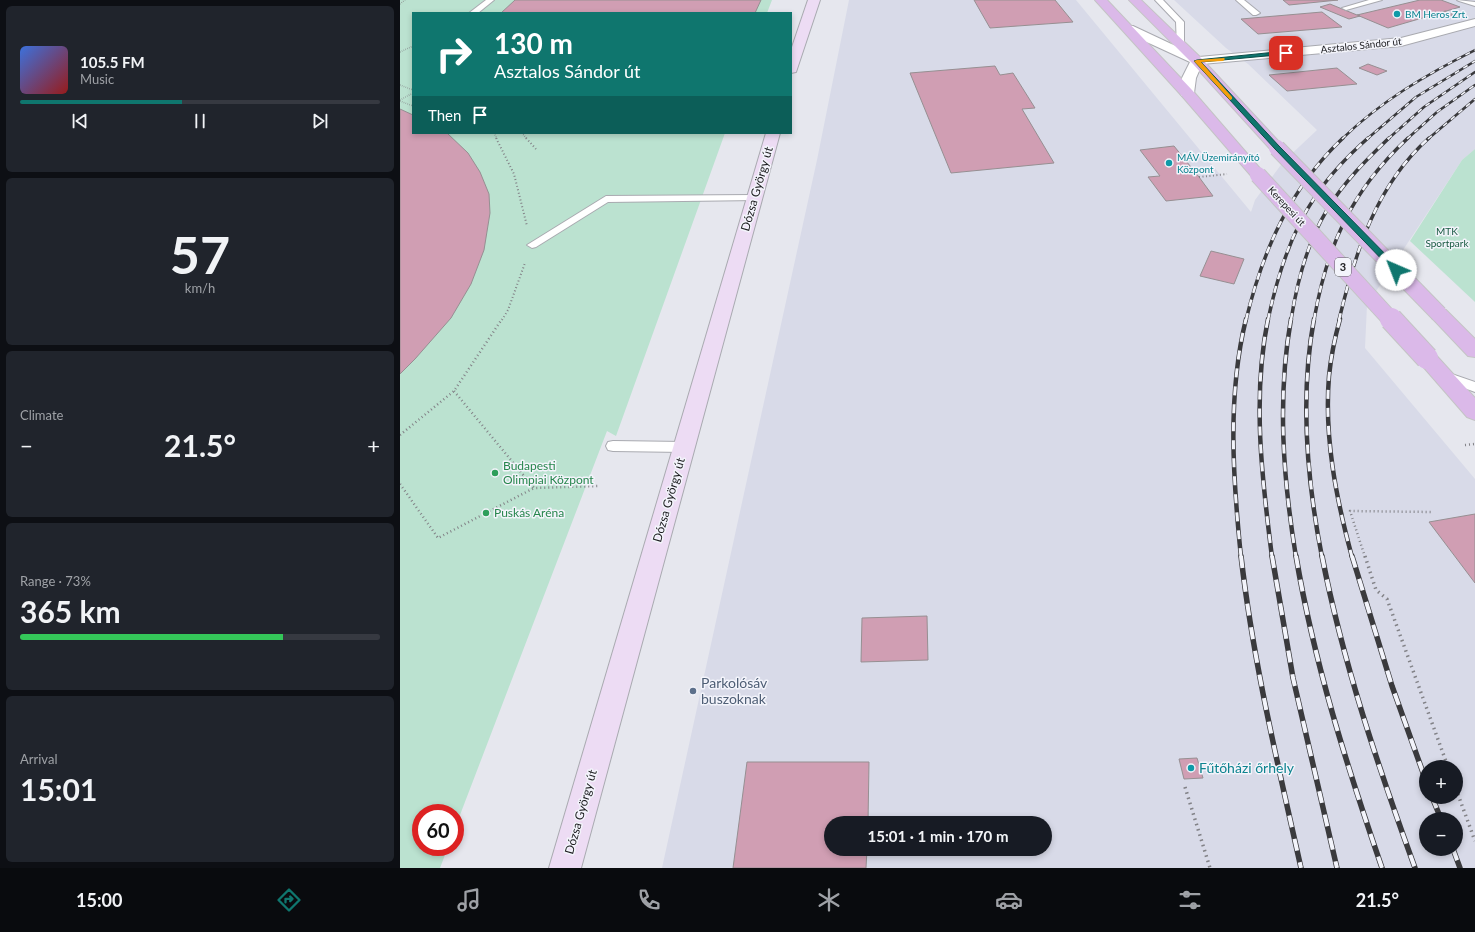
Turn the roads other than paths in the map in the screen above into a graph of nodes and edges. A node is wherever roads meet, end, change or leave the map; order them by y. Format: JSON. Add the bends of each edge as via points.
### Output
{"nodes":[{"id":1,"x":490,"y":0,"type":"edge"},
{"id":2,"x":814,"y":0,"type":"edge"},
{"id":3,"x":1101,"y":0,"type":"edge"},
{"id":4,"x":1135,"y":0,"type":"edge"},
{"id":5,"x":1159,"y":0,"type":"edge"},
{"id":6,"x":1240,"y":0,"type":"edge"},
{"id":7,"x":1378,"y":0,"type":"edge"},
{"id":8,"x":1461,"y":0,"type":"edge"},
{"id":9,"x":1475,"y":4,"type":"edge"},
{"id":10,"x":1346,"y":8,"type":"dead end"},
{"id":11,"x":474,"y":12,"type":"edge"},
{"id":12,"x":1256,"y":13,"type":"dead end"},
{"id":13,"x":1475,"y":22,"type":"edge"},
{"id":14,"x":1129,"y":29,"type":"junction"},
{"id":15,"x":1181,"y":47,"type":"junction"},
{"id":16,"x":1197,"y":61,"type":"junction"},
{"id":17,"x":792,"y":67,"type":"edge"},
{"id":18,"x":1187,"y":92,"type":"junction"},
{"id":19,"x":773,"y":134,"type":"edge"},
{"id":20,"x":754,"y":198,"type":"junction"},
{"id":21,"x":532,"y":245,"type":"road end"},
{"id":22,"x":1475,"y":351,"type":"edge"},
{"id":23,"x":1442,"y":375,"type":"junction"},
{"id":24,"x":1475,"y":387,"type":"edge"},
{"id":25,"x":1475,"y":412,"type":"edge"},
{"id":26,"x":613,"y":446,"type":"dead end"},
{"id":27,"x":684,"y":447,"type":"junction"},
{"id":28,"x":565,"y":868,"type":"edge"}],
"edges":[{"from":1,"to":11,"type":"lane"},
{"from":2,"to":17,"type":"main road"},
{"from":3,"to":14,"type":"main road","name":"Kerepesi út","number":"3"},
{"from":4,"to":15,"type":"main road"},
{"from":5,"to":15,"type":"lane","via":[[1180,22]]},
{"from":6,"to":12,"type":"lane"},
{"from":7,"to":10,"type":"lane"},
{"from":8,"to":9,"type":"lane"},
{"from":13,"to":16,"type":"street","name":"Asztalos Sándor út","via":[[1401,42]]},
{"from":14,"to":16,"type":"street"},
{"from":14,"to":18,"type":"main road","name":"Kerepesi út","number":"3"},
{"from":15,"to":16,"type":"main road"},
{"from":16,"to":18,"type":"street","via":[[1189,78]]},
{"from":16,"to":22,"type":"main road","bridge":true,"via":[[1277,148]]},
{"from":18,"to":23,"type":"main road","name":"Kerepesi út","number":"3","bridge":true,"via":[[1258,175]]},
{"from":19,"to":20,"type":"main road","name":"Dózsa György út"},
{"from":20,"to":21,"type":"lane","via":[[606,199]]},
{"from":20,"to":27,"type":"main road","name":"Dózsa György út"},
{"from":23,"to":24,"type":"lane"},
{"from":23,"to":25,"type":"main road","name":"Kerepesi út","number":"3"},
{"from":26,"to":27,"type":"lane"},
{"from":27,"to":28,"type":"main road","name":"Dózsa György út"}]}
